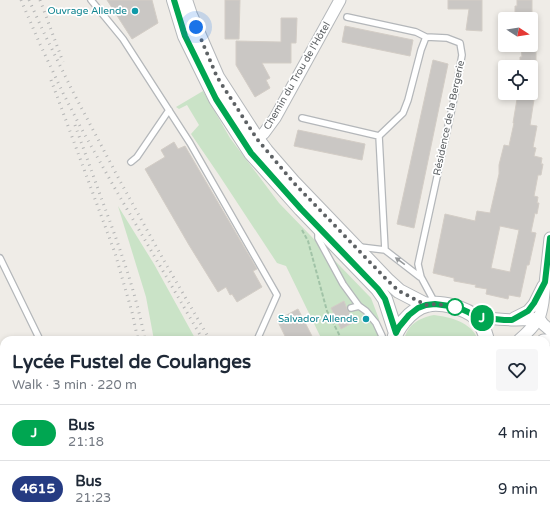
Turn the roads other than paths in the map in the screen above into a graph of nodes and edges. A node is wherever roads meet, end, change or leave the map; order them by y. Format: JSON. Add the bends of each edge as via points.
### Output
{"nodes":[{"id":1,"x":91,"y":0,"type":"edge"},
{"id":2,"x":174,"y":0,"type":"edge"},
{"id":3,"x":185,"y":0,"type":"edge"},
{"id":4,"x":340,"y":0,"type":"edge"},
{"id":5,"x":347,"y":17,"type":"dead end"},
{"id":6,"x":426,"y":37,"type":"junction"},
{"id":7,"x":169,"y":110,"type":"junction"},
{"id":8,"x":302,"y":118,"type":"dead end"},
{"id":9,"x":379,"y":136,"type":"junction"},
{"id":10,"x":255,"y":141,"type":"junction"},
{"id":11,"x":131,"y":162,"type":"dead end"},
{"id":12,"x":318,"y":226,"type":"junction"},
{"id":13,"x":550,"y":238,"type":"edge"},
{"id":14,"x":355,"y":246,"type":"junction"},
{"id":15,"x":385,"y":250,"type":"junction"},
{"id":16,"x":0,"y":258,"type":"edge"},
{"id":17,"x":421,"y":277,"type":"junction"},
{"id":18,"x":548,"y":283,"type":"edge"},
{"id":19,"x":431,"y":304,"type":"junction"},
{"id":20,"x":359,"y":306,"type":"junction"},
{"id":21,"x":351,"y":308,"type":"dead end"},
{"id":22,"x":476,"y":317,"type":"junction"},
{"id":23,"x":539,"y":318,"type":"junction"},
{"id":24,"x":512,"y":320,"type":"junction"},
{"id":25,"x":550,"y":330,"type":"edge"},
{"id":26,"x":38,"y":336,"type":"edge"},
{"id":27,"x":259,"y":336,"type":"edge"},
{"id":28,"x":390,"y":336,"type":"edge"},
{"id":29,"x":391,"y":336,"type":"edge"},
{"id":30,"x":392,"y":336,"type":"edge"},
{"id":31,"x":486,"y":336,"type":"edge"},
{"id":32,"x":524,"y":336,"type":"edge"}],
"edges":[{"from":1,"to":7,"type":"lane","via":[[123,39]]},
{"from":2,"to":10,"type":"street","via":[[185,36],[216,99]]},
{"from":3,"to":10,"type":"street","via":[[217,77]]},
{"from":4,"to":10,"type":"street","name":"Chemin du Trou de l'Hôtel","via":[[275,118]]},
{"from":5,"to":6,"type":"lane","name":"Résidence de la Bergerie","via":[[416,32]]},
{"from":6,"to":9,"type":"lane","via":[[403,113]]},
{"from":6,"to":17,"type":"lane","name":"Résidence de la Bergerie","via":[[447,38],[460,43],[462,55],[418,264]]},
{"from":7,"to":11,"type":"lane"},
{"from":7,"to":27,"type":"lane","via":[[277,295]]},
{"from":8,"to":9,"type":"lane"},
{"from":9,"to":15,"type":"lane"},
{"from":10,"to":12,"type":"street","via":[[251,153]]},
{"from":10,"to":14,"type":"street"},
{"from":12,"to":20,"type":"lane","via":[[318,238],[343,284]]},
{"from":12,"to":29,"type":"street","via":[[385,299]]},
{"from":13,"to":18,"type":"street"},
{"from":14,"to":15,"type":"lane"},
{"from":14,"to":19,"type":"street","via":[[399,291]]},
{"from":17,"to":15,"type":"lane","one_way":true},
{"from":16,"to":26,"type":"lane"},
{"from":17,"to":19,"type":"lane","name":"Résidence de la Bergerie"},
{"from":18,"to":23,"type":"street"},
{"from":18,"to":24,"type":"street","via":[[528,311]]},
{"from":19,"to":22,"type":"street","via":[[457,307]]},
{"from":19,"to":30,"type":"street","via":[[418,308],[409,315]]},
{"from":20,"to":21,"type":"lane"},
{"from":20,"to":28,"type":"lane"},
{"from":22,"to":24,"type":"street"},
{"from":22,"to":31,"type":"street"},
{"from":23,"to":24,"type":"street"},
{"from":23,"to":25,"type":"street"},
{"from":23,"to":32,"type":"street"}]}
